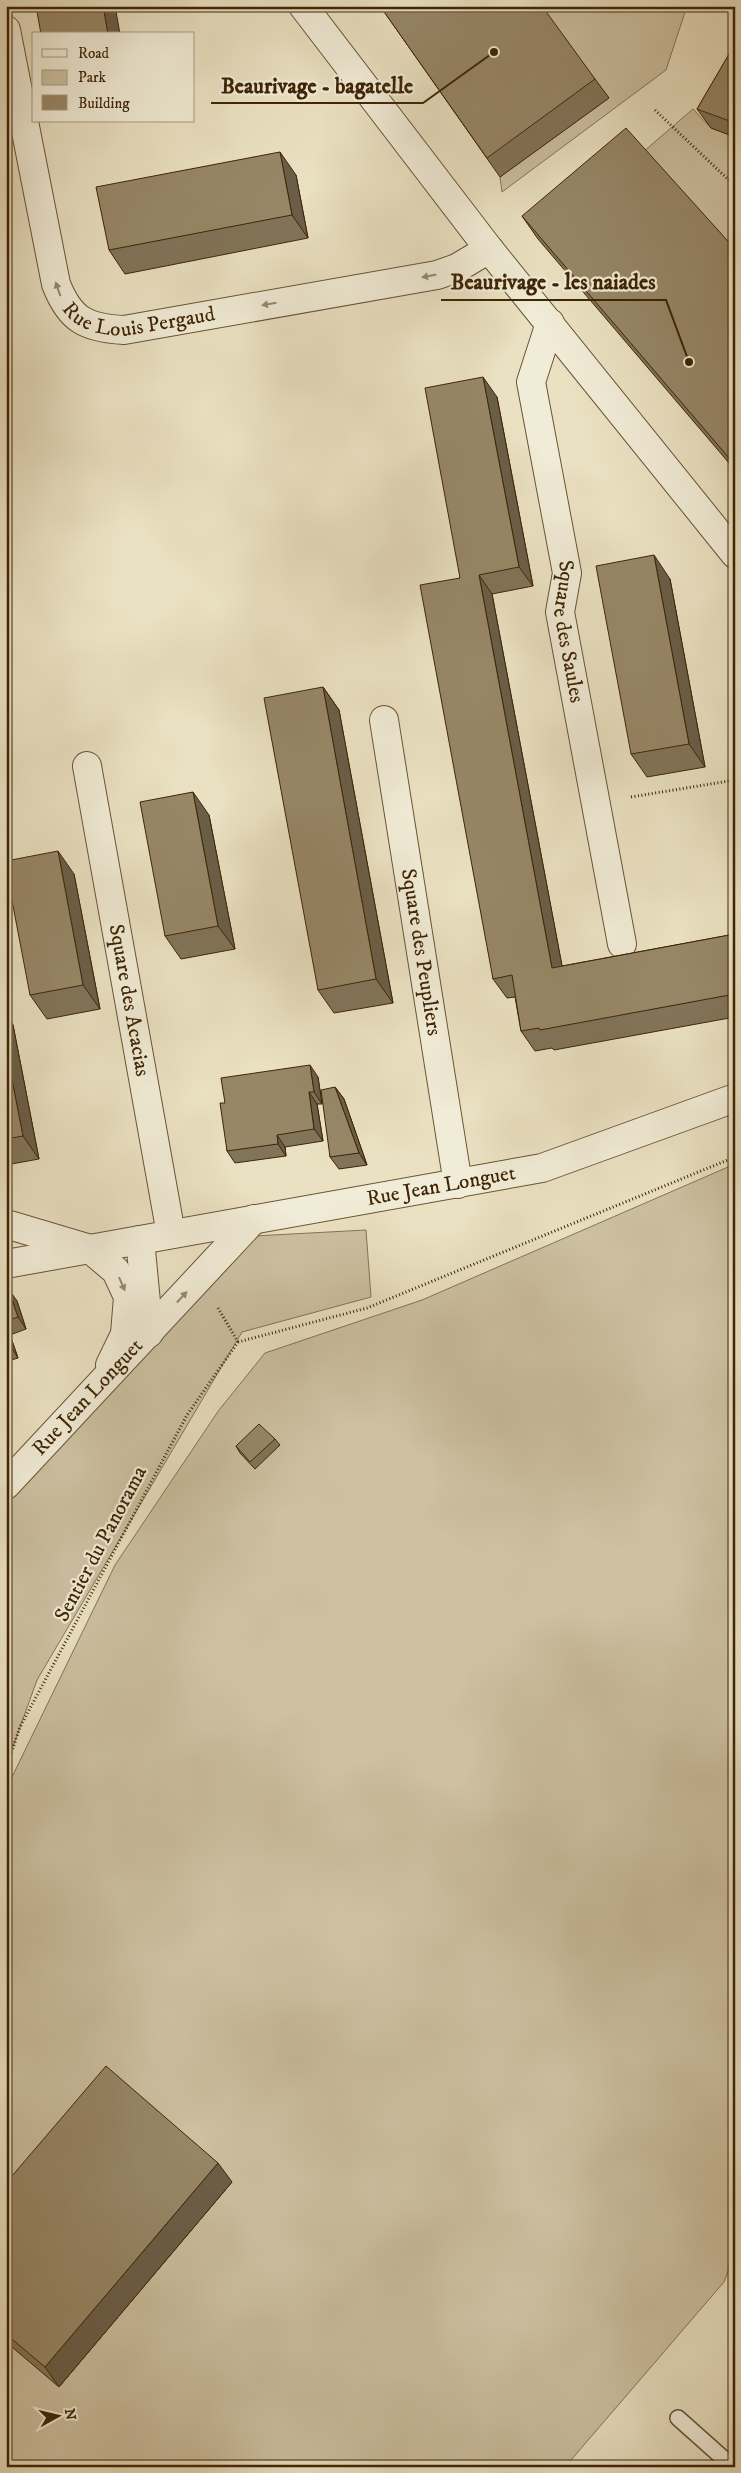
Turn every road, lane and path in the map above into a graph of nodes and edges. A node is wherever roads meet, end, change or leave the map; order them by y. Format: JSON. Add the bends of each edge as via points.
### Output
{"nodes":[{"id":1,"x":303,"y":6,"type":"edge"},
{"id":2,"x":6,"y":30,"type":"edge"},
{"id":3,"x":655,"y":110,"type":"dead end"},
{"id":4,"x":735,"y":186,"type":"edge"},
{"id":5,"x":489,"y":249,"type":"junction"},
{"id":6,"x":550,"y":323,"type":"junction"},
{"id":7,"x":735,"y":554,"type":"edge"},
{"id":8,"x":384,"y":720,"type":"dead end"},
{"id":9,"x":87,"y":766,"type":"dead end"},
{"id":10,"x":735,"y":780,"type":"edge"},
{"id":11,"x":596,"y":803,"type":"junction"},
{"id":12,"x":622,"y":944,"type":"dead end"},
{"id":13,"x":735,"y":1098,"type":"edge"},
{"id":14,"x":735,"y":1157,"type":"edge"},
{"id":15,"x":458,"y":1184,"type":"junction"},
{"id":16,"x":254,"y":1219,"type":"junction"},
{"id":17,"x":6,"y":1224,"type":"edge"},
{"id":18,"x":172,"y":1234,"type":"junction"},
{"id":19,"x":140,"y":1240,"type":"junction"},
{"id":20,"x":90,"y":1249,"type":"junction"},
{"id":21,"x":6,"y":1264,"type":"edge"},
{"id":22,"x":214,"y":1301,"type":"dead end"},
{"id":23,"x":149,"y":1333,"type":"junction"},
{"id":24,"x":238,"y":1342,"type":"junction"},
{"id":25,"x":97,"y":1390,"type":"junction"},
{"id":26,"x":6,"y":1485,"type":"edge"},
{"id":27,"x":6,"y":1769,"type":"edge"},
{"id":28,"x":678,"y":2418,"type":"dead end"},
{"id":29,"x":734,"y":2466,"type":"edge"}],
"edges":[{"from":1,"to":5,"type":"street"},
{"from":5,"to":2,"type":"street","name":"Rue Louis Pergaud","one_way":true,"via":[[457,268],[437,275],[124,330],[86,324],[71,313],[56,284]]},
{"from":3,"to":4,"type":"path"},
{"from":5,"to":6,"type":"street"},
{"from":6,"to":7,"type":"street"},
{"from":6,"to":11,"type":"street","name":"Square des Saules","via":[[531,382],[567,573],[560,612]]},
{"from":8,"to":15,"type":"street","name":"Square des Peupliers"},
{"from":9,"to":18,"type":"street","name":"Square des Acacias"},
{"from":10,"to":11,"type":"path"},
{"from":11,"to":12,"type":"street","name":"Square des Saules"},
{"from":13,"to":15,"type":"street","name":"Rue Jean Longuet","via":[[542,1168]]},
{"from":14,"to":24,"type":"path","via":[[367,1308]]},
{"from":15,"to":16,"type":"street","name":"Rue Jean Longuet"},
{"from":16,"to":18,"type":"street","name":"Rue Jean Longuet"},
{"from":23,"to":16,"type":"street","name":"Rue Jean Longuet","one_way":true},
{"from":17,"to":20,"type":"street"},
{"from":18,"to":19,"type":"street","name":"Rue Jean Longuet"},
{"from":19,"to":20,"type":"street","name":"Rue Jean Longuet"},
{"from":19,"to":23,"type":"street"},
{"from":20,"to":21,"type":"street","name":"Rue Jean Longuet"},
{"from":20,"to":25,"type":"street","one_way":true,"via":[[116,1271],[128,1297],[125,1334]]},
{"from":22,"to":24,"type":"path"},
{"from":23,"to":25,"type":"street","name":"Rue Jean Longuet"},
{"from":24,"to":27,"type":"path","name":"Sentier du Panorama","via":[[188,1415],[20,1727]]},
{"from":25,"to":26,"type":"street","name":"Rue Jean Longuet"},
{"from":28,"to":29,"type":"lane"}]}
